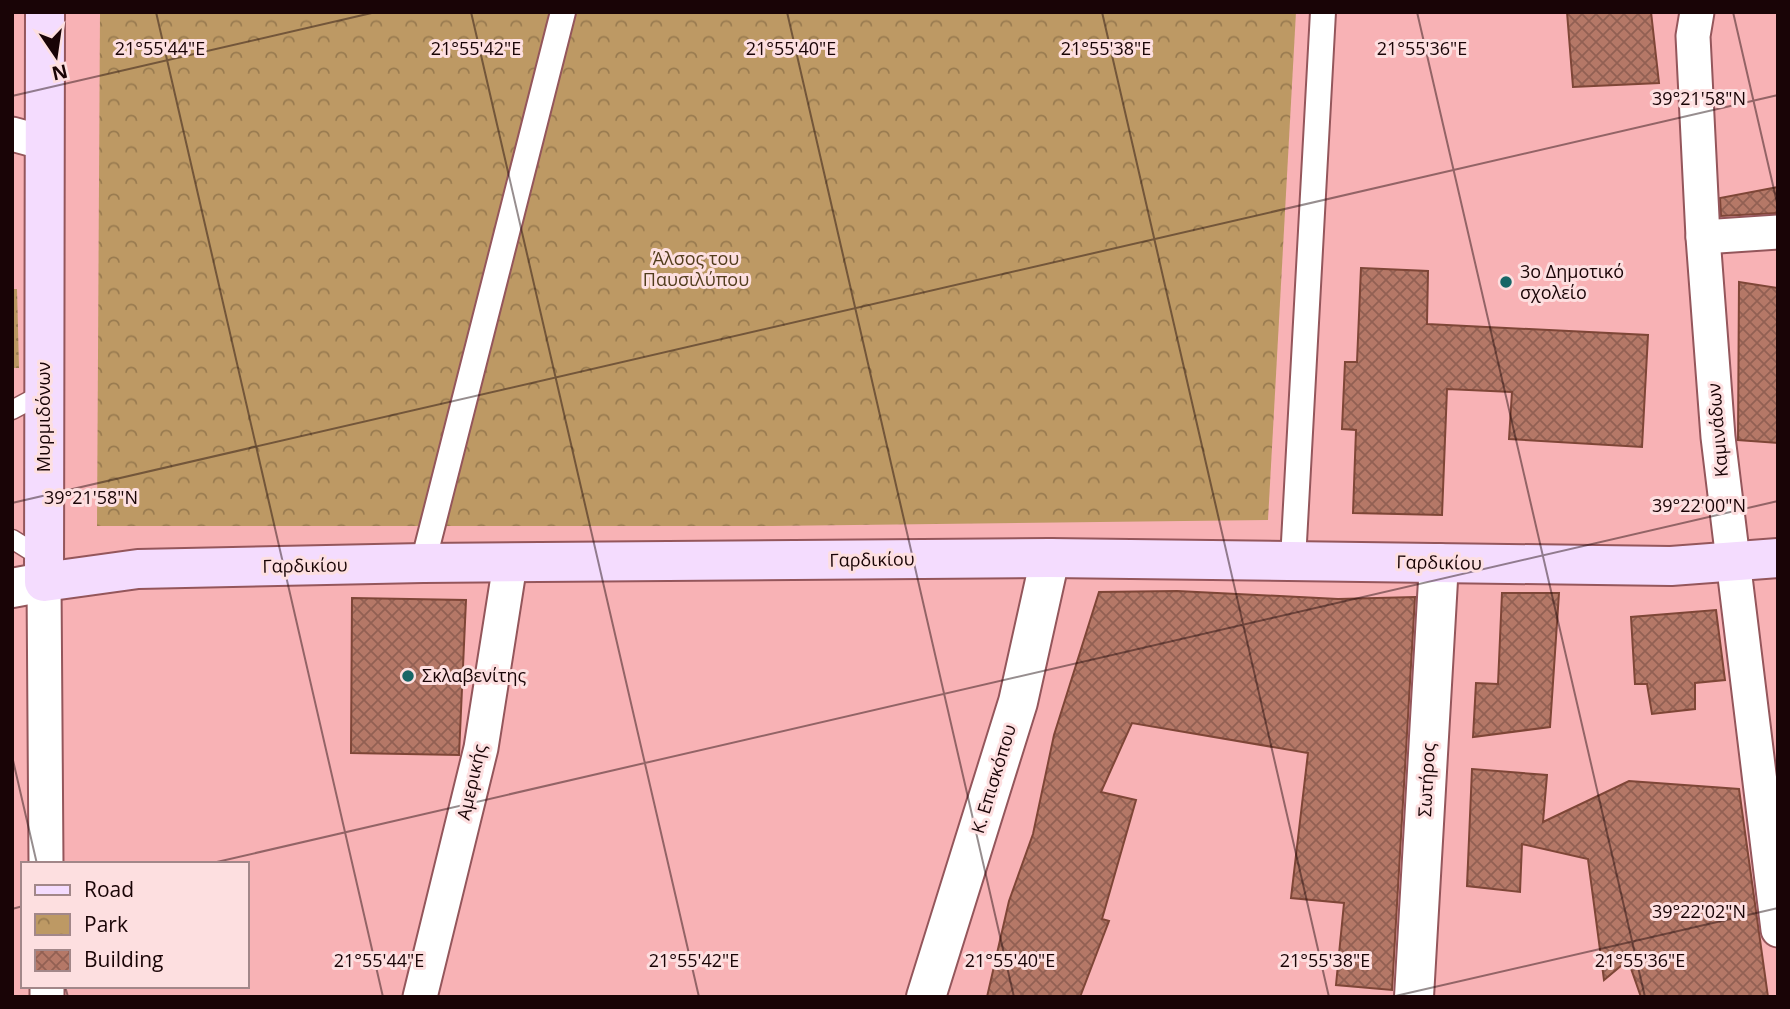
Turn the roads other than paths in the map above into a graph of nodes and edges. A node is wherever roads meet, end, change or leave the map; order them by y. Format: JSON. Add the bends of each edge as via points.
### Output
{"nodes":[{"id":1,"x":44,"y":12,"type":"edge"},
{"id":2,"x":563,"y":12,"type":"edge"},
{"id":3,"x":1323,"y":12,"type":"edge"},
{"id":4,"x":1697,"y":12,"type":"edge"},
{"id":5,"x":28,"y":139,"type":"edge"},
{"id":6,"x":1778,"y":232,"type":"edge"},
{"id":7,"x":1703,"y":236,"type":"junction"},
{"id":8,"x":28,"y":401,"type":"edge"},
{"id":9,"x":12,"y":539,"type":"edge"},
{"id":10,"x":1051,"y":558,"type":"junction"},
{"id":11,"x":1778,"y":558,"type":"edge"},
{"id":12,"x":1293,"y":560,"type":"junction"},
{"id":13,"x":423,"y":563,"type":"junction"},
{"id":14,"x":1439,"y":563,"type":"junction"},
{"id":15,"x":1733,"y":563,"type":"junction"},
{"id":16,"x":510,"y":564,"type":"junction"},
{"id":17,"x":33,"y":576,"type":"edge"},
{"id":18,"x":46,"y":862,"type":"edge"},
{"id":19,"x":1778,"y":930,"type":"edge"},
{"id":20,"x":420,"y":997,"type":"edge"},
{"id":21,"x":926,"y":997,"type":"edge"},
{"id":22,"x":1414,"y":997,"type":"edge"}],
"edges":[{"from":1,"to":5,"type":"main road","name":"Μυρμιδόνων"},
{"from":2,"to":13,"type":"street"},
{"from":3,"to":12,"type":"street"},
{"from":4,"to":7,"type":"street","name":"Καμινάδων","via":[[1693,36]]},
{"from":5,"to":8,"type":"main road","name":"Μυρμιδόνων"},
{"from":6,"to":7,"type":"street"},
{"from":7,"to":15,"type":"street","name":"Καμινάδων"},
{"from":8,"to":17,"type":"main road","name":"Μυρμιδόνων"},
{"from":9,"to":17,"type":"lane"},
{"from":10,"to":12,"type":"main road","name":"Γαρδικίου"},
{"from":10,"to":16,"type":"main road","name":"Γαρδικίου"},
{"from":10,"to":21,"type":"street","name":"Κ. Επισκόπου","via":[[1018,702]]},
{"from":11,"to":15,"type":"main road","name":"Γαρδικίου"},
{"from":12,"to":14,"type":"main road","name":"Γαρδικίου"},
{"from":13,"to":16,"type":"main road","name":"Γαρδικίου"},
{"from":13,"to":17,"type":"main road","name":"Γαρδικίου"},
{"from":14,"to":15,"type":"main road","name":"Γαρδικίου"},
{"from":14,"to":22,"type":"street","name":"Σωτήρος"},
{"from":15,"to":19,"type":"street","name":"Καμινάδων"},
{"from":16,"to":20,"type":"street","name":"Αμερικής","via":[[481,748]]},
{"from":17,"to":18,"type":"street","name":"Μυρμιδόνων"}]}
